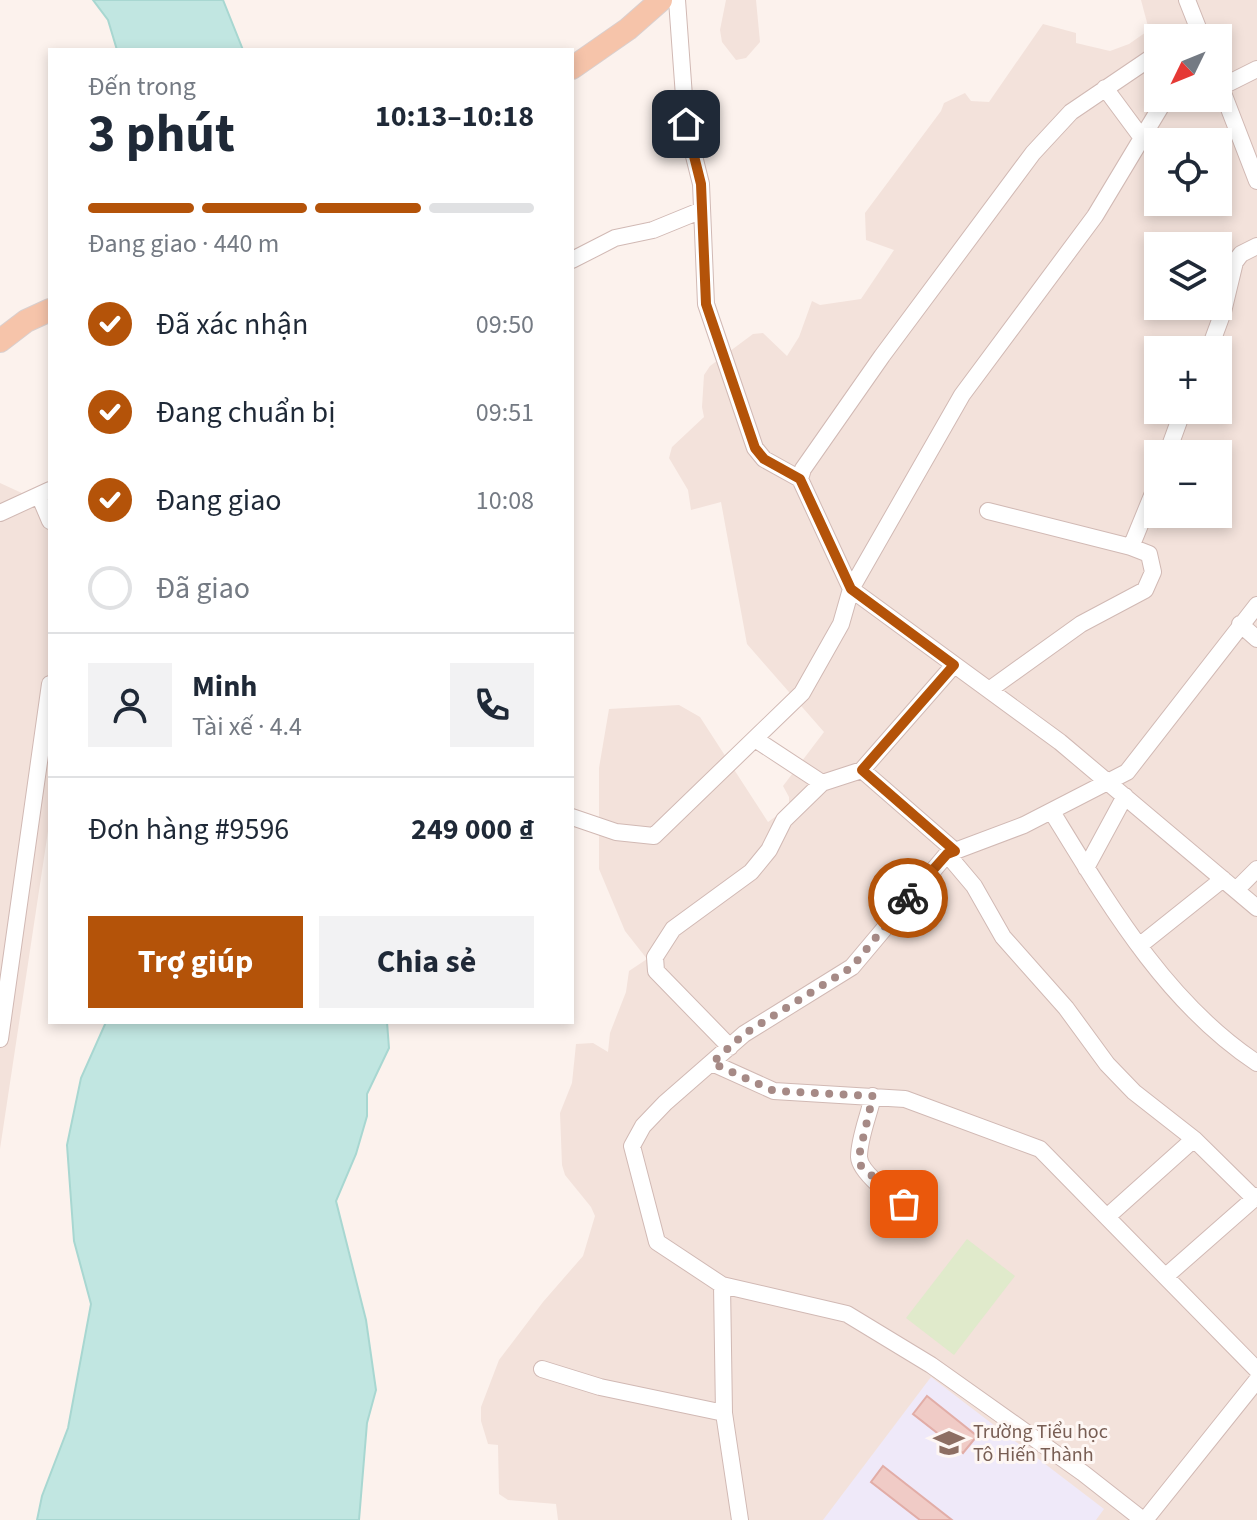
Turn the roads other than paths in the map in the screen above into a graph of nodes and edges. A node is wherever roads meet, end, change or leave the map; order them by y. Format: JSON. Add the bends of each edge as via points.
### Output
{"nodes":[{"id":1,"x":661,"y":0,"type":"edge"},
{"id":2,"x":677,"y":0,"type":"edge"},
{"id":3,"x":1187,"y":0,"type":"edge"},
{"id":4,"x":1196,"y":24,"type":"edge"},
{"id":5,"x":1144,"y":62,"type":"edge"},
{"id":6,"x":574,"y":67,"type":"edge"},
{"id":7,"x":1257,"y":69,"type":"edge"},
{"id":8,"x":1232,"y":78,"type":"edge"},
{"id":9,"x":1105,"y":88,"type":"junction"},
{"id":10,"x":1158,"y":112,"type":"edge"},
{"id":11,"x":1230,"y":112,"type":"edge"},
{"id":12,"x":1142,"y":138,"type":"junction"},
{"id":13,"x":1257,"y":181,"type":"edge"},
{"id":14,"x":702,"y":210,"type":"junction"},
{"id":15,"x":1257,"y":246,"type":"edge"},
{"id":16,"x":574,"y":259,"type":"edge"},
{"id":17,"x":48,"y":311,"type":"edge"},
{"id":18,"x":26,"y":321,"type":"junction"},
{"id":19,"x":0,"y":325,"type":"edge"},
{"id":20,"x":1214,"y":336,"type":"edge"},
{"id":21,"x":0,"y":341,"type":"edge"},
{"id":22,"x":800,"y":479,"type":"junction"},
{"id":23,"x":44,"y":493,"type":"edge"},
{"id":24,"x":988,"y":511,"type":"dead end"},
{"id":25,"x":0,"y":513,"type":"edge"},
{"id":26,"x":1144,"y":516,"type":"edge"},
{"id":27,"x":1131,"y":547,"type":"junction"},
{"id":28,"x":851,"y":589,"type":"junction"},
{"id":29,"x":1257,"y":605,"type":"edge"},
{"id":30,"x":1240,"y":624,"type":"junction"},
{"id":31,"x":1257,"y":639,"type":"edge"},
{"id":32,"x":954,"y":665,"type":"junction"},
{"id":33,"x":989,"y":690,"type":"junction"},
{"id":34,"x":48,"y":698,"type":"edge"},
{"id":35,"x":755,"y":739,"type":"junction"},
{"id":36,"x":862,"y":770,"type":"junction"},
{"id":37,"x":822,"y":783,"type":"junction"},
{"id":38,"x":1108,"y":783,"type":"junction"},
{"id":39,"x":1125,"y":796,"type":"junction"},
{"id":40,"x":1052,"y":812,"type":"junction"},
{"id":41,"x":574,"y":818,"type":"edge"},
{"id":42,"x":951,"y":852,"type":"junction"},
{"id":43,"x":1086,"y":868,"type":"junction"},
{"id":44,"x":1257,"y":869,"type":"edge"},
{"id":45,"x":1223,"y":879,"type":"junction"},
{"id":46,"x":1236,"y":890,"type":"junction"},
{"id":47,"x":1257,"y":908,"type":"edge"},
{"id":48,"x":1139,"y":946,"type":"junction"},
{"id":49,"x":0,"y":1039,"type":"edge"},
{"id":50,"x":730,"y":1047,"type":"junction"},
{"id":51,"x":712,"y":1063,"type":"junction"},
{"id":52,"x":1257,"y":1063,"type":"edge"},
{"id":53,"x":873,"y":1096,"type":"junction"},
{"id":54,"x":1194,"y":1139,"type":"junction"},
{"id":55,"x":1256,"y":1197,"type":"edge"},
{"id":56,"x":1108,"y":1216,"type":"junction"},
{"id":57,"x":921,"y":1218,"type":"dead end"},
{"id":58,"x":1166,"y":1276,"type":"junction"},
{"id":59,"x":722,"y":1285,"type":"junction"},
{"id":60,"x":542,"y":1369,"type":"dead end"},
{"id":61,"x":1257,"y":1370,"type":"edge"},
{"id":62,"x":1257,"y":1380,"type":"edge"},
{"id":63,"x":724,"y":1413,"type":"junction"},
{"id":64,"x":740,"y":1520,"type":"edge"},
{"id":65,"x":1144,"y":1520,"type":"edge"}],
"edges":[{"from":1,"to":6,"type":"main road"},
{"from":2,"to":14,"type":"street","via":[[686,124]]},
{"from":3,"to":4,"type":"street"},
{"from":5,"to":9,"type":"street"},
{"from":7,"to":8,"type":"street"},
{"from":9,"to":12,"type":"street"},
{"from":9,"to":22,"type":"street","via":[[1071,112],[1033,153],[882,356]]},
{"from":10,"to":12,"type":"street"},
{"from":11,"to":13,"type":"street"},
{"from":12,"to":28,"type":"street","via":[[1095,216],[962,395]]},
{"from":14,"to":16,"type":"street","via":[[653,230],[615,238]]},
{"from":14,"to":22,"type":"street","via":[[706,304],[755,448]]},
{"from":15,"to":20,"type":"street","via":[[1235,262]]},
{"from":17,"to":18,"type":"main road"},
{"from":18,"to":19,"type":"main road"},
{"from":18,"to":21,"type":"main road"},
{"from":22,"to":28,"type":"street"},
{"from":23,"to":25,"type":"street"},
{"from":24,"to":27,"type":"street"},
{"from":26,"to":27,"type":"street"},
{"from":27,"to":33,"type":"street","via":[[1149,554],[1153,572],[1145,590],[1081,624]]},
{"from":28,"to":32,"type":"street"},
{"from":28,"to":35,"type":"street","via":[[841,624],[802,693]]},
{"from":29,"to":30,"type":"street"},
{"from":30,"to":31,"type":"street"},
{"from":30,"to":38,"type":"street","via":[[1127,772]]},
{"from":32,"to":33,"type":"street"},
{"from":32,"to":36,"type":"street"},
{"from":33,"to":38,"type":"street"},
{"from":34,"to":49,"type":"street"},
{"from":35,"to":37,"type":"street"},
{"from":35,"to":41,"type":"street","via":[[654,836],[616,832]]},
{"from":36,"to":37,"type":"street"},
{"from":36,"to":42,"type":"street"},
{"from":37,"to":50,"type":"street","via":[[784,820],[751,872],[681,922],[653,962]]},
{"from":38,"to":39,"type":"street"},
{"from":38,"to":40,"type":"street"},
{"from":39,"to":43,"type":"street"},
{"from":39,"to":45,"type":"street"},
{"from":40,"to":42,"type":"street"},
{"from":40,"to":43,"type":"street"},
{"from":42,"to":50,"type":"street","via":[[852,967]]},
{"from":42,"to":54,"type":"street","via":[[1003,937],[1107,1064]]},
{"from":43,"to":48,"type":"street"},
{"from":44,"to":46,"type":"street"},
{"from":45,"to":46,"type":"street"},
{"from":45,"to":48,"type":"street"},
{"from":46,"to":47,"type":"street"},
{"from":48,"to":52,"type":"street","via":[[1197,1015]]},
{"from":50,"to":51,"type":"street"},
{"from":51,"to":53,"type":"street","via":[[774,1091]]},
{"from":51,"to":59,"type":"street","via":[[643,1126],[632,1146],[657,1242]]},
{"from":53,"to":56,"type":"street","via":[[905,1099],[1040,1149]]},
{"from":53,"to":57,"type":"street","via":[[861,1166]]},
{"from":54,"to":55,"type":"street"},
{"from":54,"to":56,"type":"street"},
{"from":55,"to":58,"type":"street"},
{"from":56,"to":58,"type":"street"},
{"from":58,"to":61,"type":"street"},
{"from":59,"to":63,"type":"street"},
{"from":59,"to":65,"type":"street","via":[[847,1314],[931,1365]]},
{"from":60,"to":63,"type":"street"},
{"from":62,"to":65,"type":"street"},
{"from":63,"to":64,"type":"street"}]}
